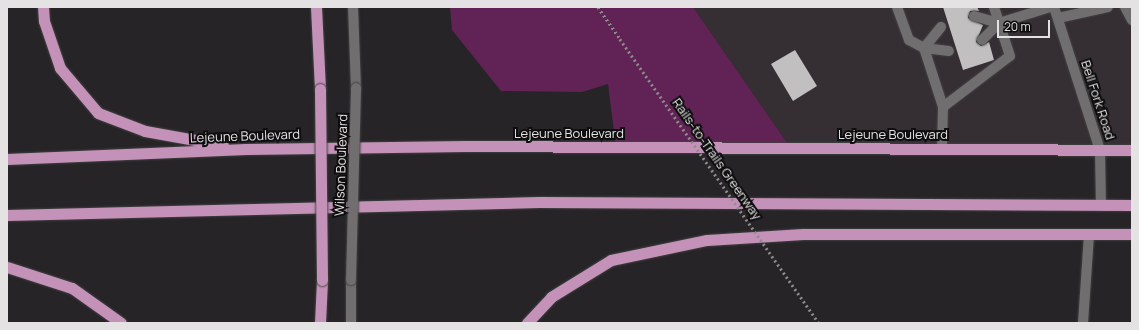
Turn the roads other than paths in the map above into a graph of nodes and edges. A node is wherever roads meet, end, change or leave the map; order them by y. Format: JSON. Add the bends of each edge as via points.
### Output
{"nodes":[{"id":1,"x":43,"y":7,"type":"edge"},
{"id":2,"x":316,"y":7,"type":"edge"},
{"id":3,"x":353,"y":7,"type":"edge"},
{"id":4,"x":897,"y":7,"type":"edge"},
{"id":5,"x":994,"y":7,"type":"edge"},
{"id":6,"x":1050,"y":7,"type":"edge"},
{"id":7,"x":1054,"y":7,"type":"edge"},
{"id":8,"x":1108,"y":7,"type":"edge"},
{"id":9,"x":1125,"y":7,"type":"edge"},
{"id":10,"x":974,"y":16,"type":"dead end"},
{"id":11,"x":1058,"y":18,"type":"junction"},
{"id":12,"x":1132,"y":20,"type":"edge"},
{"id":13,"x":999,"y":23,"type":"junction"},
{"id":14,"x":941,"y":27,"type":"dead end"},
{"id":15,"x":982,"y":40,"type":"dead end"},
{"id":16,"x":924,"y":48,"type":"junction"},
{"id":17,"x":949,"y":51,"type":"dead end"},
{"id":18,"x":943,"y":107,"type":"junction"},
{"id":19,"x":246,"y":149,"type":"junction"},
{"id":20,"x":942,"y":149,"type":"junction"},
{"id":21,"x":1100,"y":150,"type":"junction"},
{"id":22,"x":1132,"y":150,"type":"edge"},
{"id":23,"x":7,"y":159,"type":"edge"},
{"id":24,"x":1101,"y":205,"type":"junction"},
{"id":25,"x":1132,"y":205,"type":"edge"},
{"id":26,"x":7,"y":215,"type":"edge"},
{"id":27,"x":1132,"y":234,"type":"edge"},
{"id":28,"x":1089,"y":235,"type":"junction"},
{"id":29,"x":7,"y":267,"type":"edge"},
{"id":30,"x":121,"y":323,"type":"edge"},
{"id":31,"x":320,"y":323,"type":"edge"},
{"id":32,"x":352,"y":323,"type":"edge"},
{"id":33,"x":526,"y":323,"type":"edge"},
{"id":34,"x":1083,"y":323,"type":"edge"}],
"edges":[{"from":1,"to":19,"type":"highway","via":[[44,21],[60,68],[98,112],[145,131]]},
{"from":2,"to":31,"type":"highway","bridge":true,"via":[[320,89]]},
{"from":3,"to":32,"type":"main road","name":"Wilson Boulevard","bridge":true,"via":[[356,88]]},
{"from":4,"to":16,"type":"main road","via":[[909,40]]},
{"from":5,"to":13,"type":"main road"},
{"from":6,"to":13,"type":"main road"},
{"from":7,"to":11,"type":"main road","name":"Bell Fork Road"},
{"from":8,"to":11,"type":"main road"},
{"from":9,"to":12,"type":"main road"},
{"from":10,"to":13,"type":"main road"},
{"from":11,"to":21,"type":"main road","name":"Bell Fork Road"},
{"from":13,"to":15,"type":"main road"},
{"from":13,"to":18,"type":"main road","via":[[1010,56]]},
{"from":14,"to":16,"type":"main road"},
{"from":16,"to":17,"type":"main road"},
{"from":16,"to":18,"type":"main road"},
{"from":18,"to":20,"type":"main road"},
{"from":19,"to":20,"type":"highway","name":"Lejeune Boulevard"},
{"from":19,"to":23,"type":"highway","name":"Lejeune Boulevard"},
{"from":20,"to":21,"type":"highway","name":"Lejeune Boulevard"},
{"from":21,"to":22,"type":"highway","name":"Lejeune Boulevard"},
{"from":21,"to":24,"type":"main road","name":"Bell Fork Road"},
{"from":24,"to":25,"type":"highway"},
{"from":24,"to":26,"type":"highway","via":[[539,202]]},
{"from":27,"to":28,"type":"highway"},
{"from":28,"to":33,"type":"highway","via":[[803,234],[707,240],[611,260],[551,297]]},
{"from":28,"to":34,"type":"main road"},
{"from":29,"to":30,"type":"highway","via":[[72,288]]}]}
